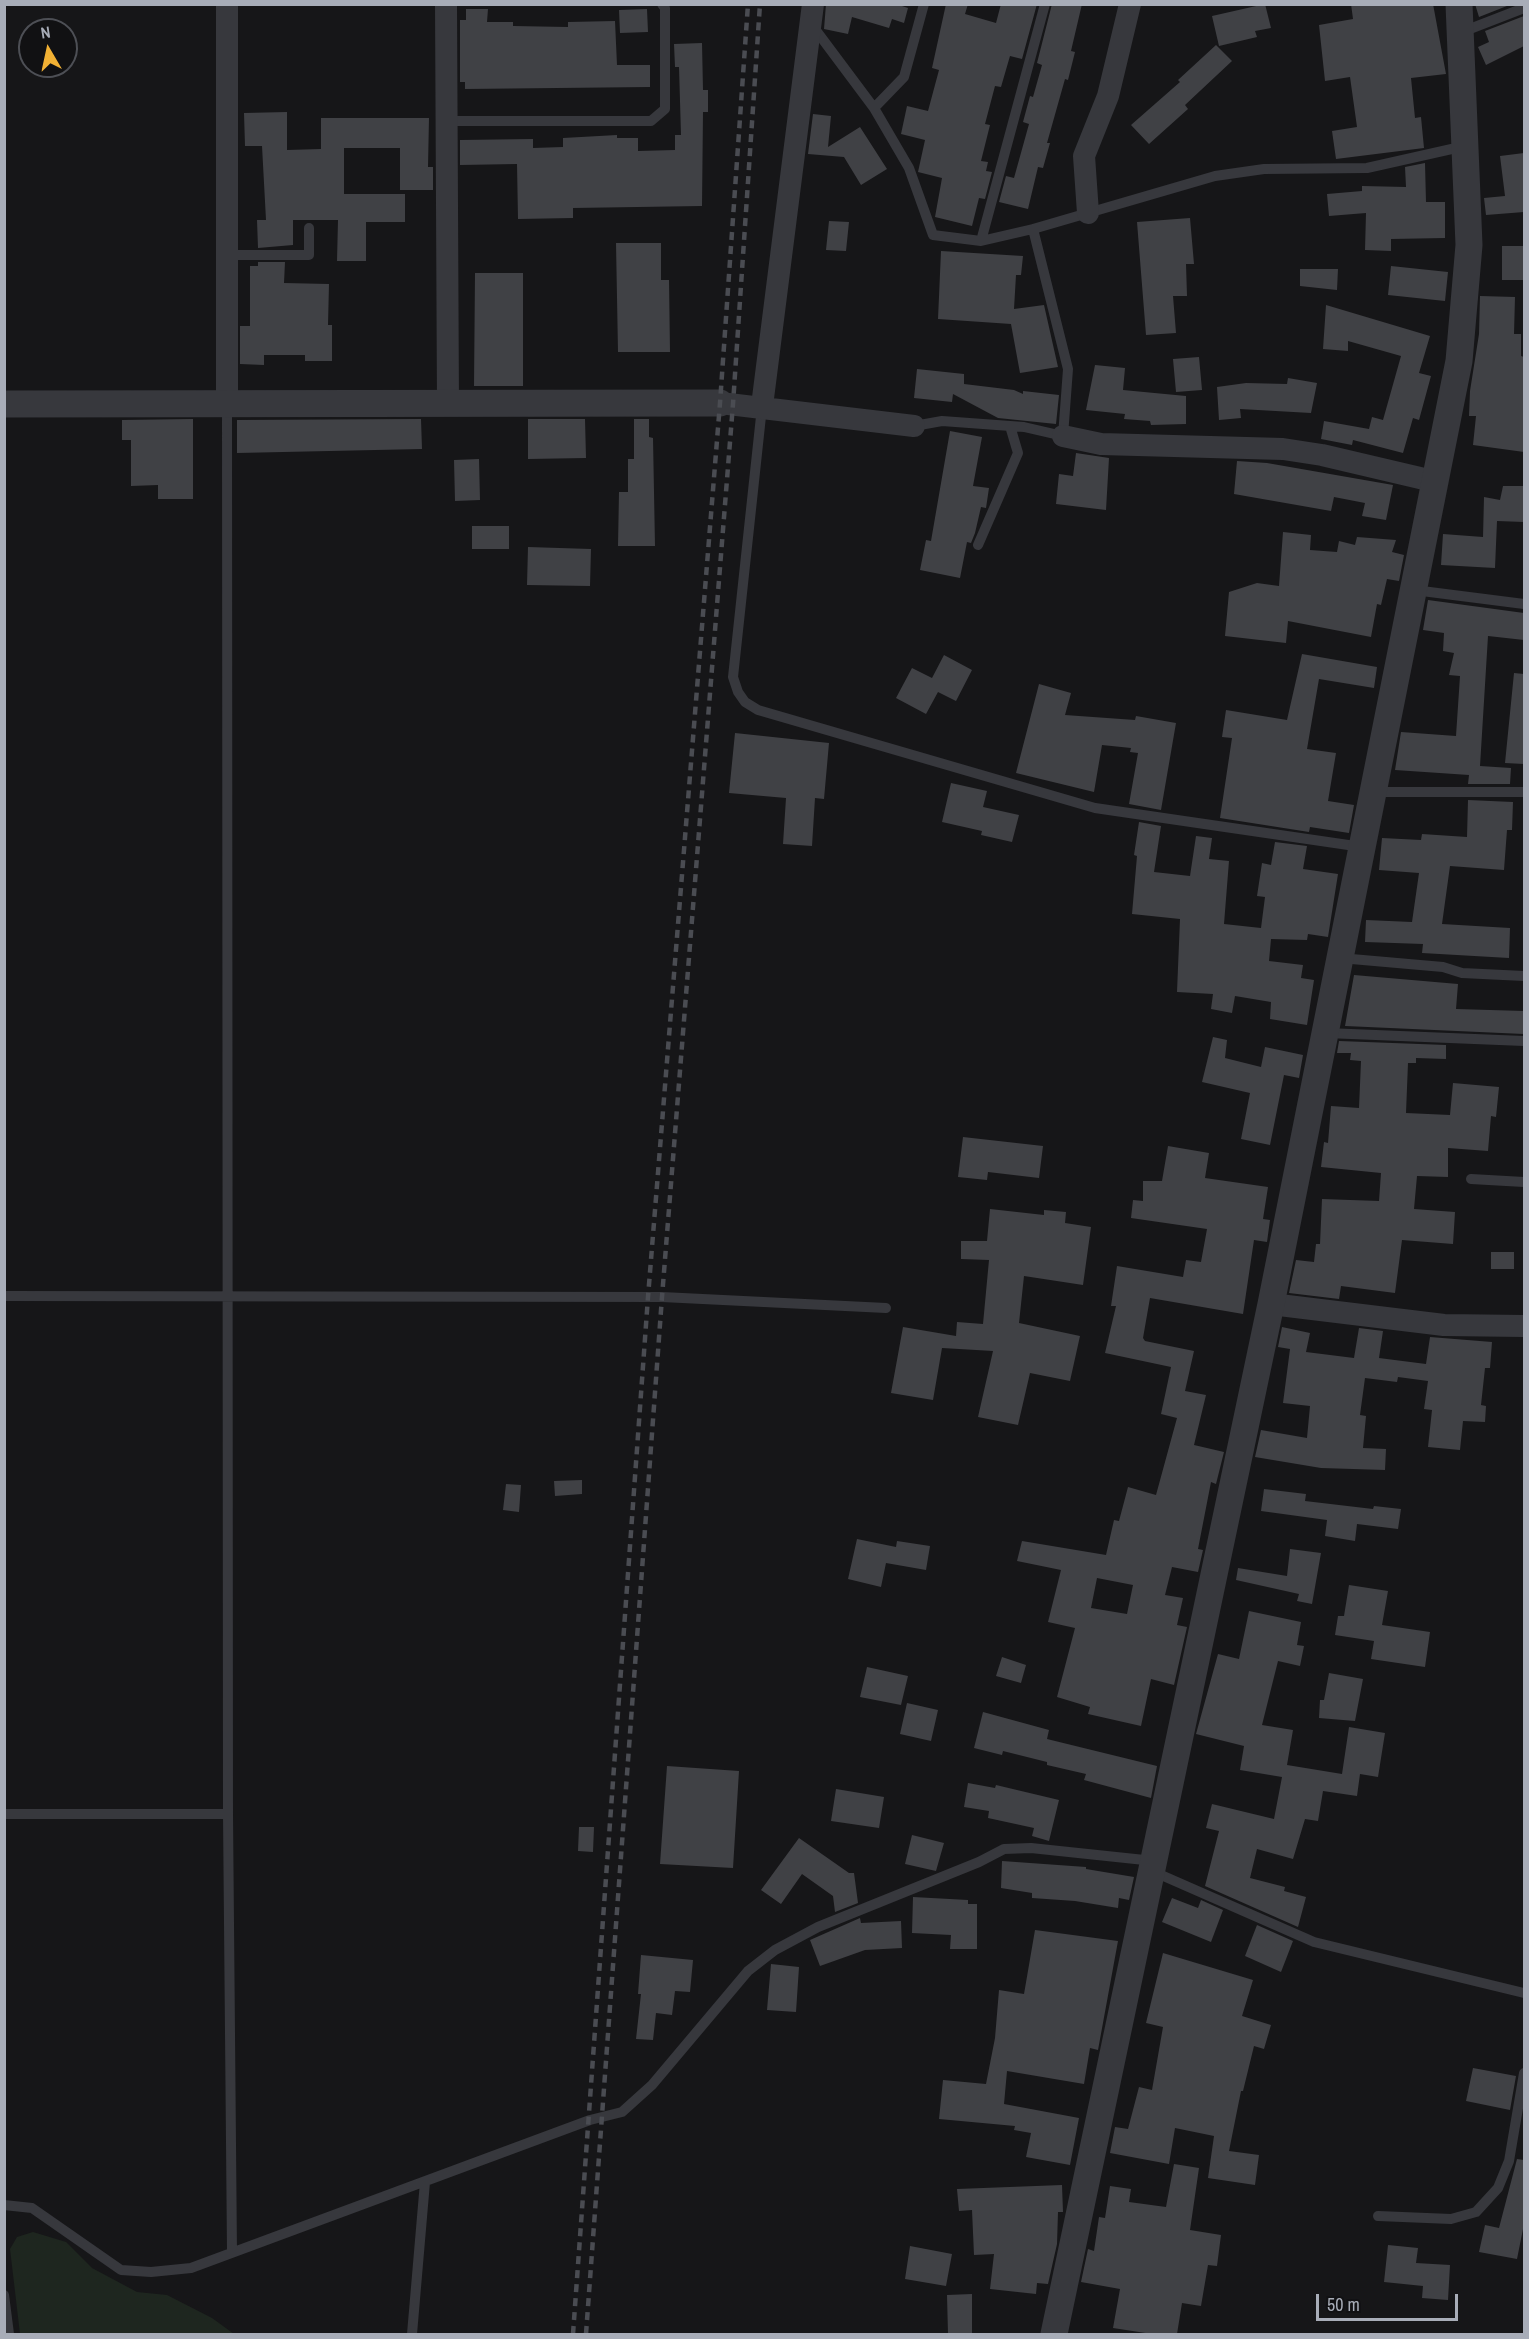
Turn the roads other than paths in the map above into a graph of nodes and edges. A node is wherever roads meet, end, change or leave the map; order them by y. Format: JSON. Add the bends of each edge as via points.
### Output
{"nodes":[{"id":1,"x":227,"y":4,"type":"edge"},
{"id":2,"x":446,"y":4,"type":"edge"},
{"id":3,"x":662,"y":4,"type":"edge"},
{"id":4,"x":924,"y":4,"type":"edge"},
{"id":5,"x":1045,"y":4,"type":"edge"},
{"id":6,"x":1130,"y":4,"type":"edge"},
{"id":7,"x":1459,"y":4,"type":"edge"},
{"id":8,"x":1524,"y":8,"type":"edge"},
{"id":9,"x":811,"y":13,"type":"edge"},
{"id":10,"x":1459,"y":33,"type":"junction"},
{"id":11,"x":874,"y":108,"type":"junction"},
{"id":12,"x":445,"y":121,"type":"junction"},
{"id":13,"x":1465,"y":146,"type":"junction"},
{"id":14,"x":1089,"y":213,"type":"junction"},
{"id":15,"x":309,"y":228,"type":"dead end"},
{"id":16,"x":1033,"y":229,"type":"junction"},
{"id":17,"x":981,"y":241,"type":"junction"},
{"id":18,"x":225,"y":255,"type":"junction"},
{"id":19,"x":720,"y":403,"type":"joint"},
{"id":20,"x":4,"y":404,"type":"edge"},
{"id":21,"x":227,"y":404,"type":"junction"},
{"id":22,"x":448,"y":405,"type":"junction"},
{"id":23,"x":762,"y":406,"type":"junction"},
{"id":24,"x":914,"y":426,"type":"joint"},
{"id":25,"x":1010,"y":426,"type":"junction"},
{"id":26,"x":1063,"y":436,"type":"junction"},
{"id":27,"x":1437,"y":482,"type":"junction"},
{"id":28,"x":978,"y":545,"type":"dead end"},
{"id":29,"x":1413,"y":590,"type":"junction"},
{"id":30,"x":1524,"y":604,"type":"edge"},
{"id":31,"x":1372,"y":792,"type":"junction"},
{"id":32,"x":1524,"y":792,"type":"edge"},
{"id":33,"x":1362,"y":847,"type":"junction"},
{"id":34,"x":1340,"y":958,"type":"junction"},
{"id":35,"x":1524,"y":976,"type":"edge"},
{"id":36,"x":1325,"y":1033,"type":"junction"},
{"id":37,"x":1524,"y":1041,"type":"edge"},
{"id":38,"x":1471,"y":1179,"type":"dead end"},
{"id":39,"x":1524,"y":1182,"type":"edge"},
{"id":40,"x":4,"y":1296,"type":"edge"},
{"id":41,"x":228,"y":1297,"type":"junction"},
{"id":42,"x":1271,"y":1304,"type":"junction"},
{"id":43,"x":886,"y":1308,"type":"dead end"},
{"id":44,"x":1524,"y":1326,"type":"edge"},
{"id":45,"x":4,"y":1814,"type":"edge"},
{"id":46,"x":228,"y":1814,"type":"junction"},
{"id":47,"x":1153,"y":1866,"type":"junction"},
{"id":48,"x":1524,"y":1993,"type":"edge"},
{"id":49,"x":1524,"y":2073,"type":"edge"},
{"id":50,"x":425,"y":2182,"type":"junction"},
{"id":51,"x":4,"y":2205,"type":"edge"},
{"id":52,"x":1378,"y":2216,"type":"dead end"},
{"id":53,"x":232,"y":2252,"type":"junction"},
{"id":54,"x":4,"y":2295,"type":"edge"},
{"id":55,"x":9,"y":2334,"type":"edge"},
{"id":56,"x":412,"y":2334,"type":"edge"},
{"id":57,"x":1054,"y":2334,"type":"edge"}],
"edges":[{"from":1,"to":18,"type":"street"},
{"from":2,"to":12,"type":"street"},
{"from":3,"to":12,"type":"lane","via":[[665,109],[651,121]]},
{"from":4,"to":11,"type":"lane","via":[[904,77]]},
{"from":5,"to":17,"type":"lane"},
{"from":6,"to":14,"type":"street","via":[[1108,96],[1084,156]]},
{"from":7,"to":10,"type":"street"},
{"from":8,"to":10,"type":"lane"},
{"from":9,"to":11,"type":"lane"},
{"from":9,"to":23,"type":"street"},
{"from":10,"to":13,"type":"street"},
{"from":11,"to":17,"type":"lane","via":[[909,168],[933,235]]},
{"from":12,"to":22,"type":"street"},
{"from":13,"to":14,"type":"lane","via":[[1367,168],[1264,169],[1215,176]]},
{"from":13,"to":27,"type":"street","via":[[1465,310]]},
{"from":14,"to":16,"type":"lane"},
{"from":15,"to":18,"type":"lane","via":[[309,255]]},
{"from":16,"to":17,"type":"lane"},
{"from":16,"to":26,"type":"lane","via":[[1068,369]]},
{"from":18,"to":21,"type":"street"},
{"from":19,"to":22,"type":"street"},
{"from":19,"to":23,"type":"street"},
{"from":20,"to":21,"type":"street"},
{"from":21,"to":22,"type":"street"},
{"from":21,"to":41,"type":"lane"},
{"from":23,"to":24,"type":"street"},
{"from":23,"to":33,"type":"lane","via":[[734,677],[745,702],[769,714],[1095,808]]},
{"from":24,"to":25,"type":"lane","via":[[942,421]]},
{"from":25,"to":26,"type":"lane"},
{"from":25,"to":28,"type":"lane","via":[[1018,453]]},
{"from":26,"to":27,"type":"street","via":[[1101,444],[1283,448]]},
{"from":27,"to":29,"type":"street"},
{"from":29,"to":30,"type":"lane"},
{"from":29,"to":31,"type":"street"},
{"from":31,"to":32,"type":"lane"},
{"from":31,"to":33,"type":"street"},
{"from":33,"to":34,"type":"street"},
{"from":34,"to":35,"type":"lane","via":[[1443,967],[1462,973]]},
{"from":34,"to":36,"type":"street"},
{"from":36,"to":37,"type":"lane"},
{"from":36,"to":42,"type":"street"},
{"from":38,"to":39,"type":"lane"},
{"from":40,"to":41,"type":"lane"},
{"from":41,"to":43,"type":"lane","via":[[662,1297]]},
{"from":41,"to":46,"type":"lane"},
{"from":42,"to":44,"type":"street","via":[[1444,1325]]},
{"from":42,"to":47,"type":"street"},
{"from":45,"to":46,"type":"lane"},
{"from":46,"to":53,"type":"lane"},
{"from":47,"to":48,"type":"lane","via":[[1314,1942]]},
{"from":47,"to":50,"type":"lane","via":[[1031,1848],[1004,1849],[818,1927],[775,1950],[748,1971],[652,2085],[622,2112],[590,2120]]},
{"from":47,"to":57,"type":"street"},
{"from":49,"to":52,"type":"lane","via":[[1509,2161],[1498,2188],[1476,2212],[1440,2220]]},
{"from":50,"to":53,"type":"lane"},
{"from":50,"to":56,"type":"lane"},
{"from":51,"to":53,"type":"lane","via":[[32,2208],[121,2270],[191,2268]]},
{"from":54,"to":55,"type":"lane"}]}
